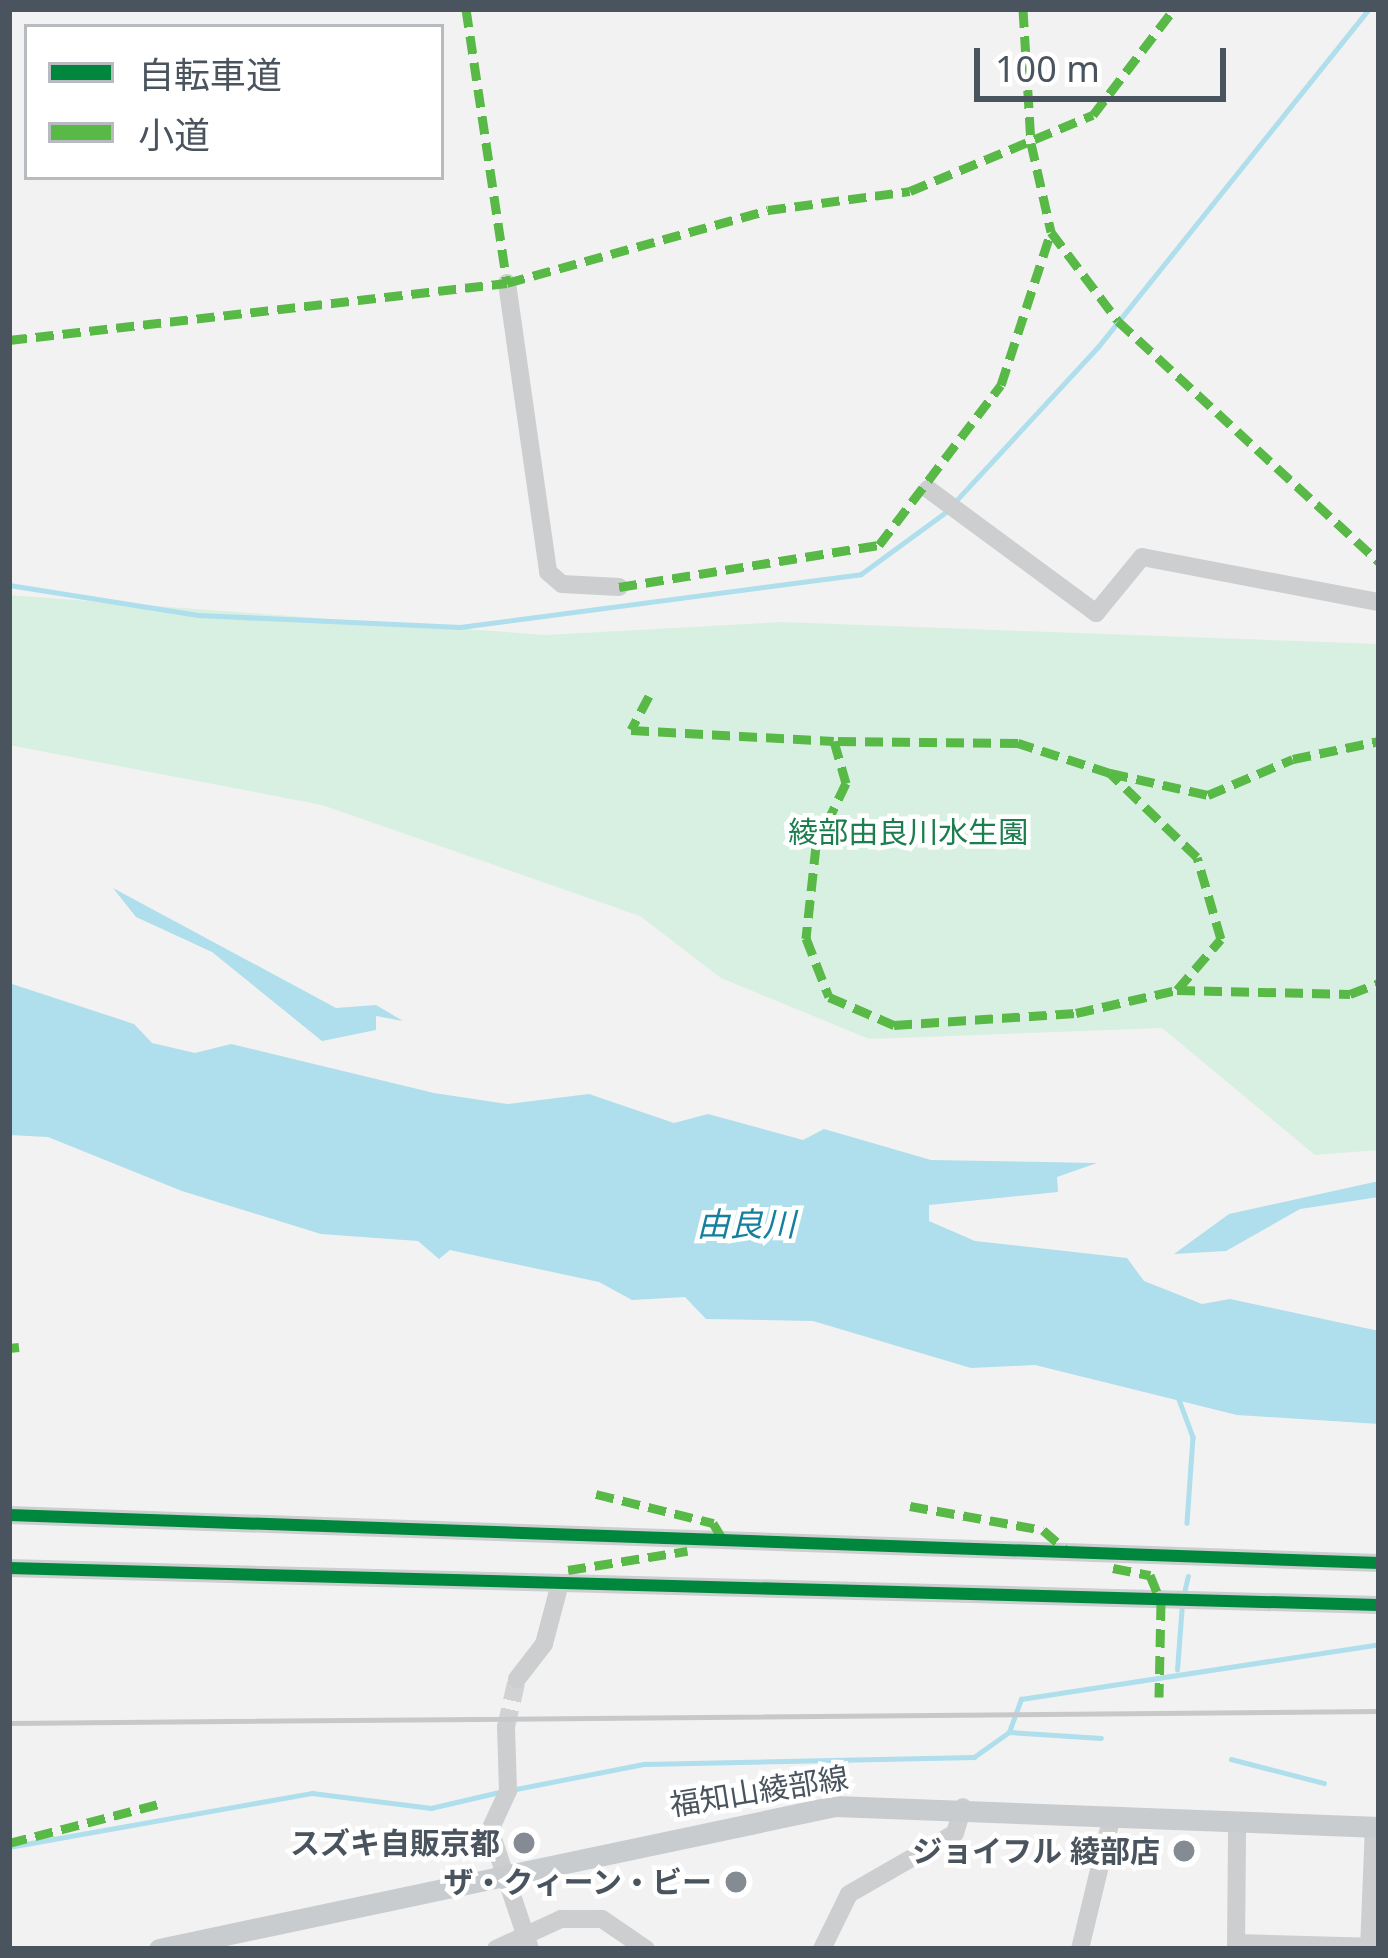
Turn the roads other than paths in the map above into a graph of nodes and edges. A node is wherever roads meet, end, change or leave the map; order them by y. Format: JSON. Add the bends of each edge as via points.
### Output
{"nodes":[{"id":1,"x":507,"y":283,"type":"dead end"},
{"id":2,"x":928,"y":489,"type":"dead end"},
{"id":3,"x":619,"y":587,"type":"dead end"},
{"id":4,"x":1379,"y":602,"type":"edge"},
{"id":5,"x":9,"y":1515,"type":"edge"},
{"id":6,"x":1379,"y":1563,"type":"edge"},
{"id":7,"x":9,"y":1568,"type":"edge"},
{"id":8,"x":558,"y":1591,"type":"junction"},
{"id":9,"x":1379,"y":1605,"type":"edge"},
{"id":10,"x":517,"y":1679,"type":"tunnel mouth"},
{"id":11,"x":506,"y":1727,"type":"tunnel mouth"},
{"id":12,"x":963,"y":1807,"type":"junction"},
{"id":13,"x":1112,"y":1816,"type":"junction"},
{"id":14,"x":1237,"y":1823,"type":"junction"},
{"id":15,"x":1376,"y":1827,"type":"edge"},
{"id":16,"x":497,"y":1869,"type":"junction"},
{"id":17,"x":528,"y":1942,"type":"edge"},
{"id":18,"x":1236,"y":1946,"type":"edge"},
{"id":19,"x":1372,"y":1947,"type":"edge"},
{"id":20,"x":159,"y":1949,"type":"edge"},
{"id":21,"x":496,"y":1949,"type":"edge"},
{"id":22,"x":646,"y":1949,"type":"edge"},
{"id":23,"x":822,"y":1949,"type":"edge"},
{"id":24,"x":1080,"y":1949,"type":"edge"}],
"edges":[{"from":1,"to":3,"type":"street","via":[[548,572],[562,584]]},
{"from":2,"to":4,"type":"street","via":[[1096,613],[1142,557]]},
{"from":5,"to":6,"type":"street"},
{"from":7,"to":8,"type":"street"},
{"from":8,"to":9,"type":"street"},
{"from":8,"to":10,"type":"street","via":[[544,1644]]},
{"from":11,"to":16,"type":"street","via":[[508,1791],[490,1830]]},
{"from":12,"to":13,"type":"main road","name":"福知山綾部線"},
{"from":12,"to":16,"type":"main road","name":"福知山綾部線","via":[[836,1806]]},
{"from":12,"to":23,"type":"street","via":[[956,1833],[849,1894]]},
{"from":13,"to":14,"type":"main road","name":"福知山綾部線"},
{"from":13,"to":24,"type":"street"},
{"from":14,"to":15,"type":"main road","name":"福知山綾部線"},
{"from":14,"to":18,"type":"street"},
{"from":15,"to":19,"type":"street"},
{"from":16,"to":17,"type":"street"},
{"from":16,"to":20,"type":"main road","name":"福知山綾部線"},
{"from":17,"to":21,"type":"street"},
{"from":17,"to":22,"type":"street","via":[[602,1919]]},
{"from":18,"to":19,"type":"street"}]}
